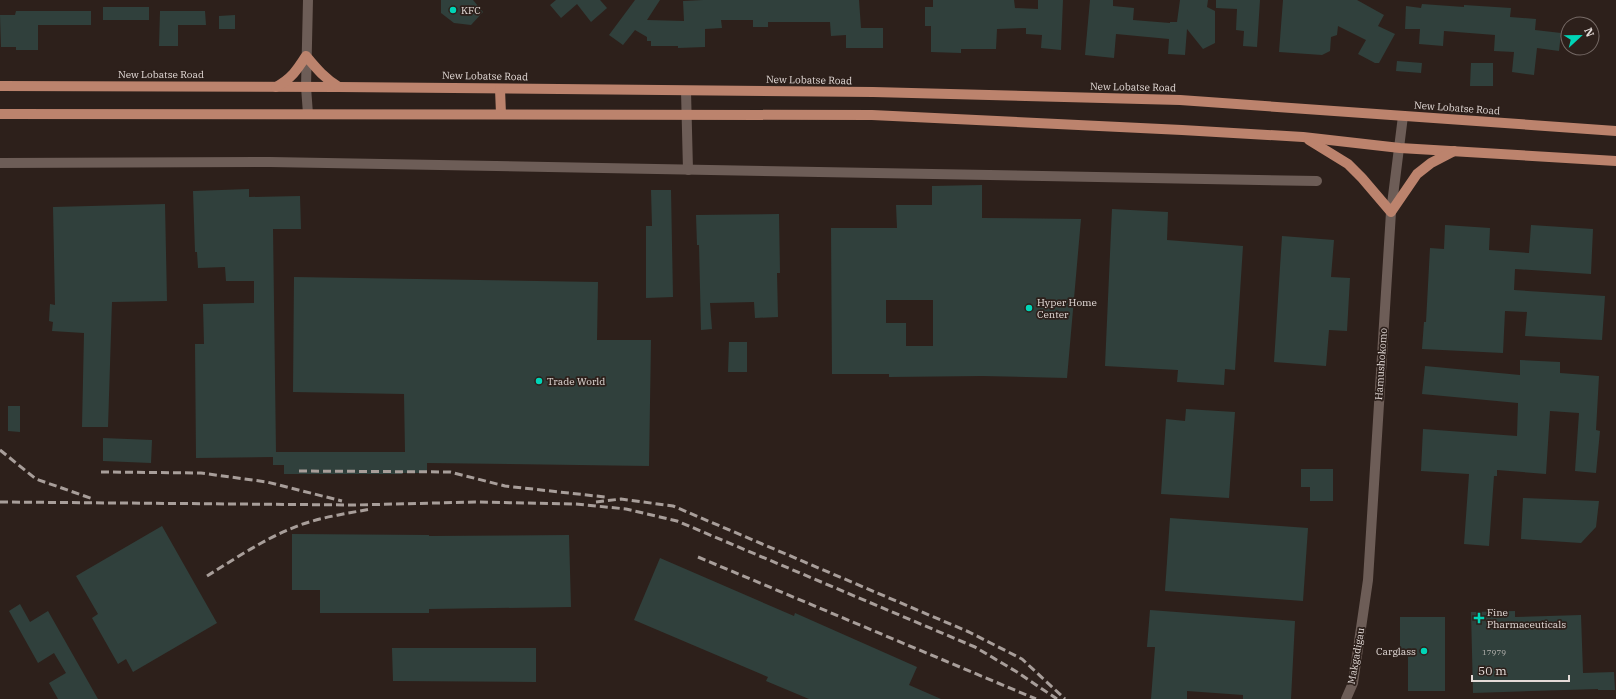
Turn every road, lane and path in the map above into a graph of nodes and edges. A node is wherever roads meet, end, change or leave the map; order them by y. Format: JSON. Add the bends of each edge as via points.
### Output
{"nodes":[{"id":1,"x":308,"y":0,"type":"edge"},
{"id":2,"x":306,"y":56,"type":"junction"},
{"id":3,"x":0,"y":86,"type":"edge"},
{"id":4,"x":276,"y":87,"type":"junction"},
{"id":5,"x":306,"y":87,"type":"junction"},
{"id":6,"x":339,"y":87,"type":"junction"},
{"id":7,"x":500,"y":89,"type":"junction"},
{"id":8,"x":686,"y":91,"type":"junction"},
{"id":9,"x":0,"y":114,"type":"edge"},
{"id":10,"x":308,"y":114,"type":"junction"},
{"id":11,"x":501,"y":114,"type":"junction"},
{"id":12,"x":686,"y":115,"type":"junction"},
{"id":13,"x":1403,"y":116,"type":"junction"},
{"id":14,"x":1616,"y":131,"type":"edge"},
{"id":15,"x":1304,"y":137,"type":"junction"},
{"id":16,"x":1400,"y":148,"type":"junction"},
{"id":17,"x":1454,"y":151,"type":"junction"},
{"id":18,"x":1616,"y":161,"type":"edge"},
{"id":19,"x":0,"y":163,"type":"edge"},
{"id":20,"x":688,"y":170,"type":"junction"},
{"id":21,"x":1317,"y":181,"type":"dead end"},
{"id":22,"x":1391,"y":212,"type":"junction"},
{"id":23,"x":1364,"y":612,"type":"joint"},
{"id":24,"x":1346,"y":699,"type":"edge"}],
"edges":[{"from":1,"to":2,"type":"street"},
{"from":2,"to":4,"type":"main road","via":[[296,72]]},
{"from":2,"to":5,"type":"street"},
{"from":2,"to":6,"type":"main road","via":[[316,69]]},
{"from":3,"to":4,"type":"main road","name":"New Lobatse Road"},
{"from":4,"to":5,"type":"main road","name":"New Lobatse Road"},
{"from":5,"to":6,"type":"main road","name":"New Lobatse Road"},
{"from":5,"to":10,"type":"street"},
{"from":6,"to":7,"type":"main road","name":"New Lobatse Road"},
{"from":7,"to":8,"type":"main road","name":"New Lobatse Road"},
{"from":7,"to":11,"type":"main road"},
{"from":8,"to":12,"type":"street"},
{"from":8,"to":13,"type":"main road","name":"New Lobatse Road","via":[[873,92],[1180,100]]},
{"from":9,"to":10,"type":"main road"},
{"from":10,"to":11,"type":"main road"},
{"from":11,"to":12,"type":"main road"},
{"from":12,"to":15,"type":"main road","via":[[872,115]]},
{"from":12,"to":20,"type":"street"},
{"from":13,"to":14,"type":"main road","name":"New Lobatse Road"},
{"from":13,"to":16,"type":"street","name":"Hamushokomo"},
{"from":15,"to":16,"type":"main road"},
{"from":15,"to":22,"type":"main road","via":[[1348,164]]},
{"from":16,"to":17,"type":"main road"},
{"from":16,"to":22,"type":"street","name":"Hamushokomo"},
{"from":17,"to":18,"type":"main road"},
{"from":17,"to":22,"type":"main road","via":[[1417,174]]},
{"from":19,"to":20,"type":"street","via":[[270,162]]},
{"from":20,"to":21,"type":"street"},
{"from":22,"to":23,"type":"street","name":"Hamushokomo"},
{"from":23,"to":24,"type":"street","name":"Makgadigau","via":[[1353,683]]}]}
